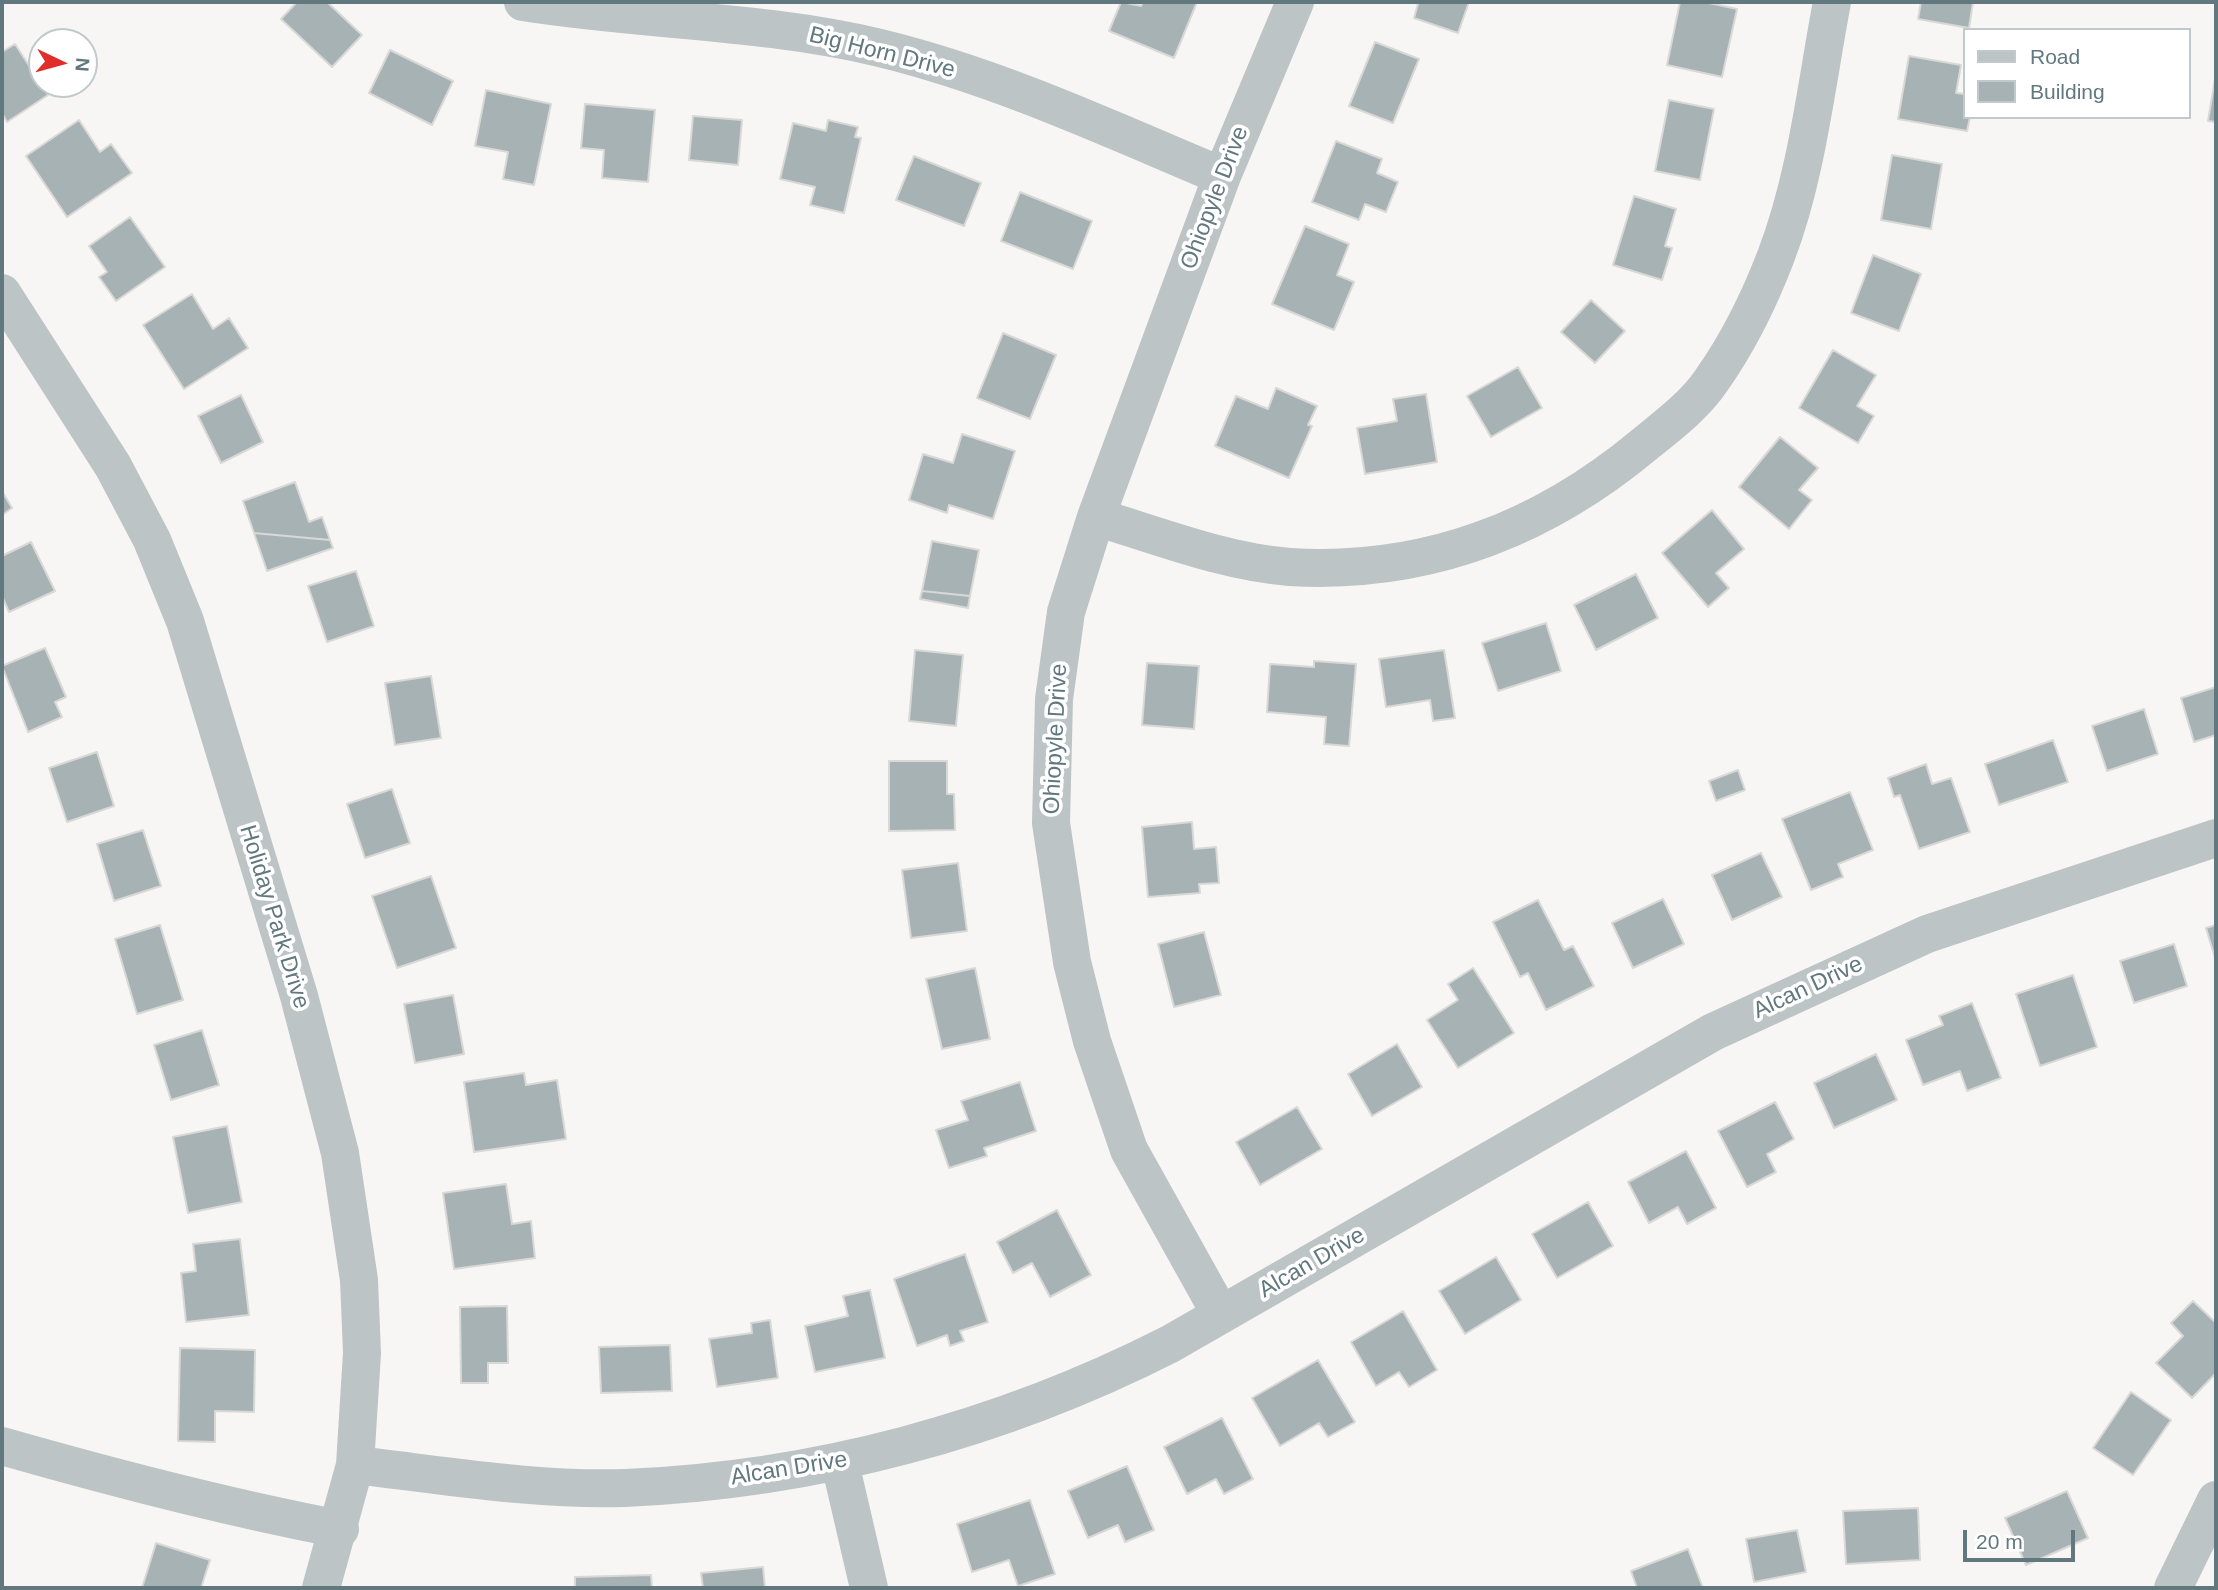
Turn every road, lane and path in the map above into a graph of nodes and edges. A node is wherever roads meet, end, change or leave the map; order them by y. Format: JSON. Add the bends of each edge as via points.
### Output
{"nodes":[{"id":1,"x":523,"y":2,"type":"edge"},
{"id":2,"x":1295,"y":2,"type":"edge"},
{"id":3,"x":1832,"y":2,"type":"edge"},
{"id":4,"x":1222,"y":176,"type":"junction"},
{"id":5,"x":2,"y":293,"type":"edge"},
{"id":6,"x":1096,"y":517,"type":"junction"},
{"id":7,"x":2216,"y":838,"type":"edge"},
{"id":8,"x":1221,"y":1315,"type":"junction"},
{"id":9,"x":2,"y":1446,"type":"edge"},
{"id":10,"x":840,"y":1463,"type":"junction"},
{"id":11,"x":355,"y":1465,"type":"junction"},
{"id":12,"x":2216,"y":1500,"type":"edge"},
{"id":13,"x":340,"y":1529,"type":"junction"},
{"id":14,"x":321,"y":1588,"type":"edge"},
{"id":15,"x":869,"y":1588,"type":"edge"},
{"id":16,"x":2173,"y":1588,"type":"edge"}],
"edges":[{"from":1,"to":4,"type":"street","name":"Big Horn Drive","via":[[794,31],[880,48],[1040,99]]},
{"from":2,"to":4,"type":"street","name":"Ohiopyle Drive"},
{"from":3,"to":6,"type":"street","via":[[1794,207],[1747,321],[1710,382],[1668,425],[1604,478],[1479,544],[1417,561],[1361,568],[1289,566],[1233,557]]},
{"from":4,"to":6,"type":"street","name":"Ohiopyle Drive"},
{"from":5,"to":11,"type":"street","name":"Holiday Park Drive","via":[[113,466],[152,540],[185,621],[287,956],[341,1153],[359,1280],[362,1353]]},
{"from":6,"to":8,"type":"street","name":"Ohiopyle Drive","via":[[1066,612],[1054,699],[1051,823],[1059,883],[1091,1041],[1129,1150]]},
{"from":7,"to":8,"type":"street","name":"Alcan Drive","via":[[1927,934],[1823,979],[1713,1032]]},
{"from":8,"to":10,"type":"street","name":"Alcan Drive","via":[[1102,1378],[1012,1413]]},
{"from":9,"to":13,"type":"street","via":[[252,1513]]},
{"from":10,"to":11,"type":"street","name":"Alcan Drive","via":[[624,1488],[509,1482]]},
{"from":10,"to":15,"type":"street"},
{"from":11,"to":13,"type":"street","name":"Holiday Park Drive"},
{"from":12,"to":16,"type":"street"},
{"from":13,"to":14,"type":"street","name":"Holiday Park Drive"}]}
